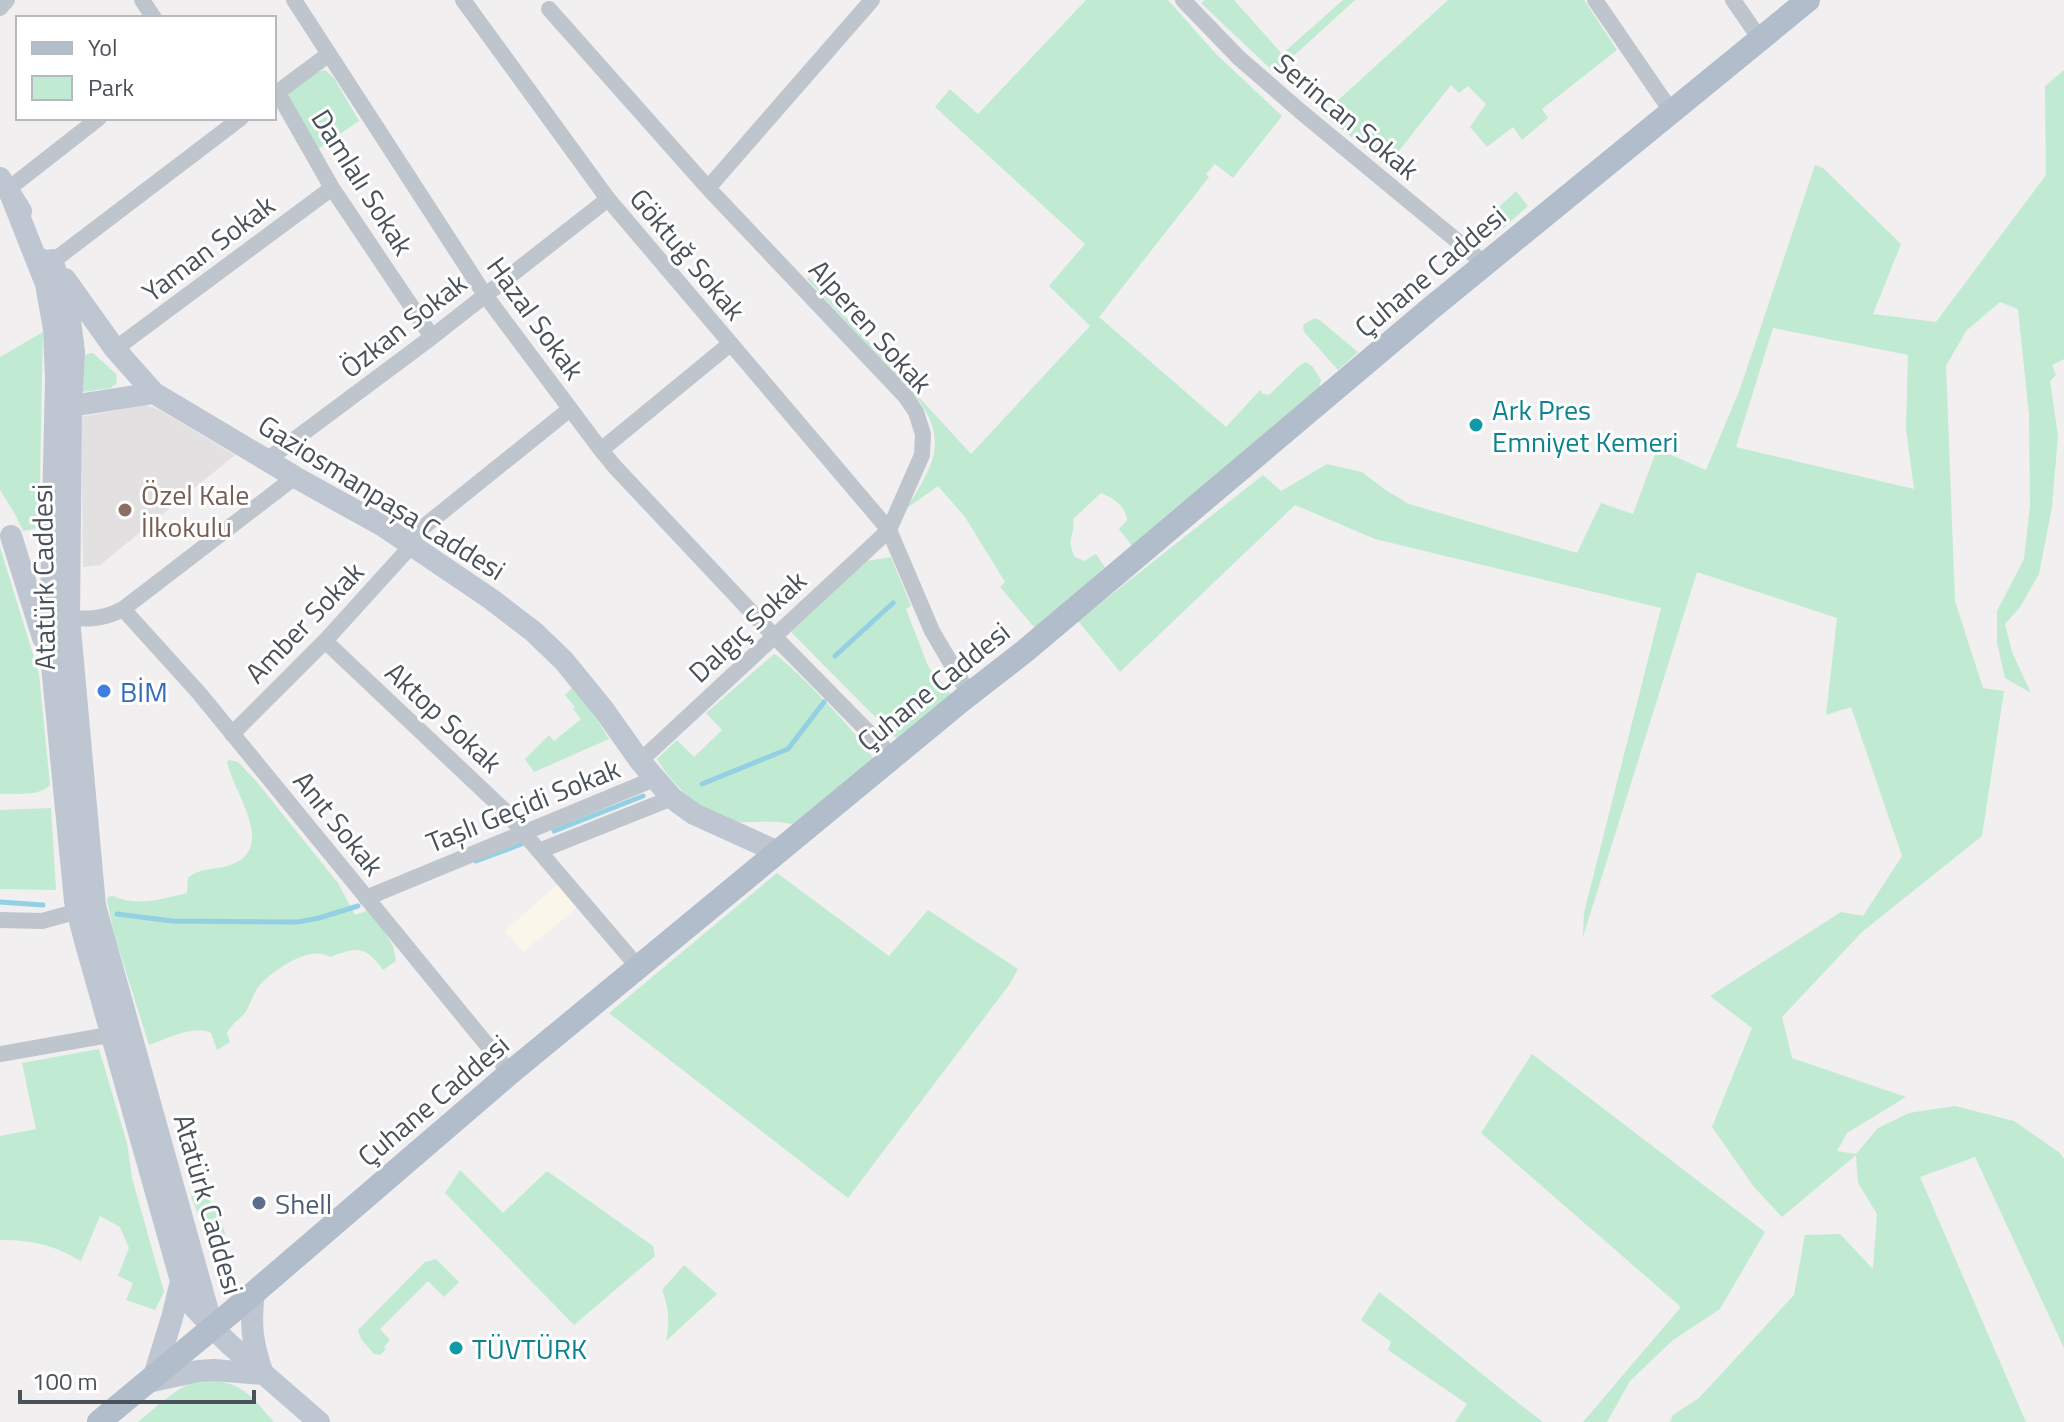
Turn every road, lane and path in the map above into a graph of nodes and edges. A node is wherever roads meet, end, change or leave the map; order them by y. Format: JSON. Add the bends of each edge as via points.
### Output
{"nodes":[{"id":1,"x":7,"y":0,"type":"edge"},
{"id":2,"x":294,"y":0,"type":"edge"},
{"id":3,"x":463,"y":0,"type":"edge"},
{"id":4,"x":872,"y":0,"type":"edge"},
{"id":5,"x":1183,"y":0,"type":"edge"},
{"id":6,"x":1595,"y":0,"type":"edge"},
{"id":7,"x":1733,"y":0,"type":"edge"},
{"id":8,"x":1808,"y":0,"type":"edge"},
{"id":9,"x":0,"y":8,"type":"edge"},
{"id":10,"x":549,"y":9,"type":"dead end"},
{"id":11,"x":1760,"y":39,"type":"junction"},
{"id":12,"x":329,"y":54,"type":"junction"},
{"id":13,"x":276,"y":94,"type":"edge"},
{"id":14,"x":1671,"y":111,"type":"junction"},
{"id":15,"x":96,"y":120,"type":"edge"},
{"id":16,"x":230,"y":121,"type":"edge"},
{"id":17,"x":332,"y":188,"type":"junction"},
{"id":18,"x":708,"y":188,"type":"junction"},
{"id":19,"x":6,"y":189,"type":"edge"},
{"id":20,"x":608,"y":199,"type":"junction"},
{"id":21,"x":32,"y":251,"type":"junction"},
{"id":22,"x":53,"y":261,"type":"junction"},
{"id":23,"x":1485,"y":264,"type":"junction"},
{"id":24,"x":485,"y":295,"type":"junction"},
{"id":25,"x":432,"y":337,"type":"junction"},
{"id":26,"x":730,"y":344,"type":"junction"},
{"id":27,"x":115,"y":349,"type":"junction"},
{"id":28,"x":154,"y":393,"type":"junction"},
{"id":29,"x":71,"y":406,"type":"junction"},
{"id":30,"x":570,"y":409,"type":"junction"},
{"id":31,"x":601,"y":450,"type":"junction"},
{"id":32,"x":267,"y":460,"type":"junction"},
{"id":33,"x":295,"y":477,"type":"junction"},
{"id":34,"x":5,"y":527,"type":"edge"},
{"id":35,"x":889,"y":530,"type":"junction"},
{"id":36,"x":409,"y":543,"type":"junction"},
{"id":37,"x":60,"y":571,"type":"junction"},
{"id":38,"x":123,"y":609,"type":"junction"},
{"id":39,"x":60,"y":617,"type":"junction"},
{"id":40,"x":774,"y":636,"type":"junction"},
{"id":41,"x":325,"y":641,"type":"junction"},
{"id":42,"x":53,"y":671,"type":"junction"},
{"id":43,"x":969,"y":694,"type":"junction"},
{"id":44,"x":232,"y":734,"type":"junction"},
{"id":45,"x":893,"y":757,"type":"junction"},
{"id":46,"x":647,"y":770,"type":"junction"},
{"id":47,"x":672,"y":798,"type":"junction"},
{"id":48,"x":525,"y":833,"type":"junction"},
{"id":49,"x":539,"y":851,"type":"junction"},
{"id":50,"x":778,"y":852,"type":"junction"},
{"id":51,"x":366,"y":898,"type":"junction"},
{"id":52,"x":86,"y":909,"type":"junction"},
{"id":53,"x":0,"y":920,"type":"edge"},
{"id":54,"x":638,"y":967,"type":"junction"},
{"id":55,"x":120,"y":1033,"type":"junction"},
{"id":56,"x":0,"y":1054,"type":"edge"},
{"id":57,"x":510,"y":1073,"type":"junction"},
{"id":58,"x":181,"y":1281,"type":"junction"},
{"id":59,"x":254,"y":1292,"type":"junction"},
{"id":60,"x":212,"y":1327,"type":"junction"},
{"id":61,"x":263,"y":1374,"type":"junction"},
{"id":62,"x":150,"y":1379,"type":"junction"},
{"id":63,"x":99,"y":1422,"type":"edge"},
{"id":64,"x":319,"y":1422,"type":"edge"}],
"edges":[{"from":1,"to":9,"type":"street"},
{"from":2,"to":12,"type":"street","name":"Hazal Sokak"},
{"from":3,"to":20,"type":"street","name":"Göktuğ Sokak"},
{"from":4,"to":18,"type":"street"},
{"from":5,"to":23,"type":"street","name":"Serincan Sokak","via":[[1249,67]]},
{"from":6,"to":14,"type":"street"},
{"from":7,"to":11,"type":"street"},
{"from":8,"to":11,"type":"main road","name":"Çuhane Caddesi"},
{"from":10,"to":18,"type":"street","name":"Alperen Sokak"},
{"from":11,"to":14,"type":"main road","name":"Çuhane Caddesi"},
{"from":12,"to":13,"type":"street"},
{"from":12,"to":24,"type":"street","name":"Hazal Sokak"},
{"from":13,"to":17,"type":"street","name":"Damlalı Sokak"},
{"from":14,"to":23,"type":"main road","name":"Çuhane Caddesi"},
{"from":15,"to":19,"type":"street"},
{"from":16,"to":22,"type":"street"},
{"from":17,"to":25,"type":"street","name":"Damlalı Sokak"},
{"from":17,"to":27,"type":"street","name":"Yaman Sokak"},
{"from":18,"to":35,"type":"street","name":"Alperen Sokak","via":[[916,412],[922,455]]},
{"from":19,"to":21,"type":"main road","name":"Atatürk Caddesi"},
{"from":19,"to":22,"type":"main road","name":"Atatürk Caddesi"},
{"from":20,"to":24,"type":"street","name":"Özkan Sokak"},
{"from":20,"to":26,"type":"street","name":"Göktuğ Sokak"},
{"from":21,"to":22,"type":"street"},
{"from":21,"to":37,"type":"main road","name":"Atatürk Caddesi","via":[[46,284],[54,329]]},
{"from":22,"to":27,"type":"main road","name":"Gaziosmanpaşa Caddesi"},
{"from":22,"to":29,"type":"main road","name":"Atatürk Caddesi","via":[[71,326]]},
{"from":23,"to":43,"type":"main road","name":"Çuhane Caddesi"},
{"from":24,"to":25,"type":"street","name":"Özkan Sokak"},
{"from":24,"to":30,"type":"street","name":"Hazal Sokak"},
{"from":25,"to":32,"type":"street","name":"Özkan Sokak"},
{"from":26,"to":31,"type":"street"},
{"from":26,"to":35,"type":"street","name":"Göktuğ Sokak"},
{"from":27,"to":28,"type":"main road","name":"Gaziosmanpaşa Caddesi"},
{"from":28,"to":29,"type":"main road"},
{"from":28,"to":32,"type":"main road","name":"Gaziosmanpaşa Caddesi"},
{"from":29,"to":37,"type":"main road","name":"Atatürk Caddesi"},
{"from":30,"to":31,"type":"street","name":"Hazal Sokak"},
{"from":30,"to":36,"type":"street","name":"Amber Sokak"},
{"from":31,"to":40,"type":"street","name":"Hazal Sokak"},
{"from":32,"to":33,"type":"main road","name":"Gaziosmanpaşa Caddesi"},
{"from":33,"to":36,"type":"main road","name":"Gaziosmanpaşa Caddesi"},
{"from":33,"to":38,"type":"street"},
{"from":34,"to":37,"type":"main road","via":[[29,565]]},
{"from":34,"to":42,"type":"main road"},
{"from":35,"to":40,"type":"street","name":"Dalgıç Sokak"},
{"from":35,"to":43,"type":"street","via":[[932,631]]},
{"from":36,"to":41,"type":"street","name":"Amber Sokak"},
{"from":36,"to":46,"type":"main road","name":"Gaziosmanpaşa Caddesi","via":[[553,649]]},
{"from":37,"to":39,"type":"main road","name":"Atatürk Caddesi"},
{"from":38,"to":39,"type":"street","via":[[101,618]]},
{"from":38,"to":44,"type":"street","name":"Anıt Sokak"},
{"from":39,"to":42,"type":"main road","name":"Atatürk Caddesi"},
{"from":39,"to":52,"type":"main road","name":"Atatürk Caddesi"},
{"from":40,"to":45,"type":"street","name":"Hazal Sokak"},
{"from":40,"to":46,"type":"street","name":"Dalgıç Sokak"},
{"from":41,"to":44,"type":"street","name":"Amber Sokak"},
{"from":41,"to":48,"type":"street","name":"Aktop Sokak"},
{"from":42,"to":52,"type":"main road","name":"Atatürk Caddesi"},
{"from":43,"to":45,"type":"main road","name":"Çuhane Caddesi"},
{"from":44,"to":51,"type":"street","name":"Anıt Sokak"},
{"from":45,"to":50,"type":"main road","name":"Çuhane Caddesi"},
{"from":46,"to":47,"type":"main road","name":"Gaziosmanpaşa Caddesi"},
{"from":46,"to":48,"type":"street","name":"Taşlı Geçidi Sokak"},
{"from":47,"to":49,"type":"street"},
{"from":47,"to":50,"type":"main road","name":"Gaziosmanpaşa Caddesi","via":[[694,814]]},
{"from":48,"to":49,"type":"street","name":"Aktop Sokak"},
{"from":48,"to":51,"type":"street","name":"Taşlı Geçidi Sokak"},
{"from":49,"to":54,"type":"street","name":"Aktop Sokak"},
{"from":50,"to":54,"type":"main road","name":"Çuhane Caddesi"},
{"from":51,"to":57,"type":"street","name":"Anıt Sokak"},
{"from":52,"to":53,"type":"street","via":[[42,921]]},
{"from":52,"to":55,"type":"main road","name":"Atatürk Caddesi"},
{"from":54,"to":57,"type":"main road","name":"Çuhane Caddesi"},
{"from":55,"to":56,"type":"street"},
{"from":55,"to":58,"type":"main road","name":"Atatürk Caddesi"},
{"from":55,"to":60,"type":"main road","name":"Atatürk Caddesi"},
{"from":57,"to":59,"type":"main road","name":"Çuhane Caddesi"},
{"from":58,"to":60,"type":"main road","name":"Atatürk Caddesi","via":[[189,1302]]},
{"from":58,"to":62,"type":"main road"},
{"from":59,"to":60,"type":"main road","name":"Çuhane Caddesi"},
{"from":59,"to":61,"type":"main road","via":[[251,1326]]},
{"from":60,"to":61,"type":"main road"},
{"from":60,"to":62,"type":"main road","name":"Çuhane Caddesi"},
{"from":61,"to":62,"type":"main road","via":[[214,1370]]},
{"from":61,"to":64,"type":"main road"},
{"from":62,"to":63,"type":"main road","name":"Çuhane Caddesi"}]}
